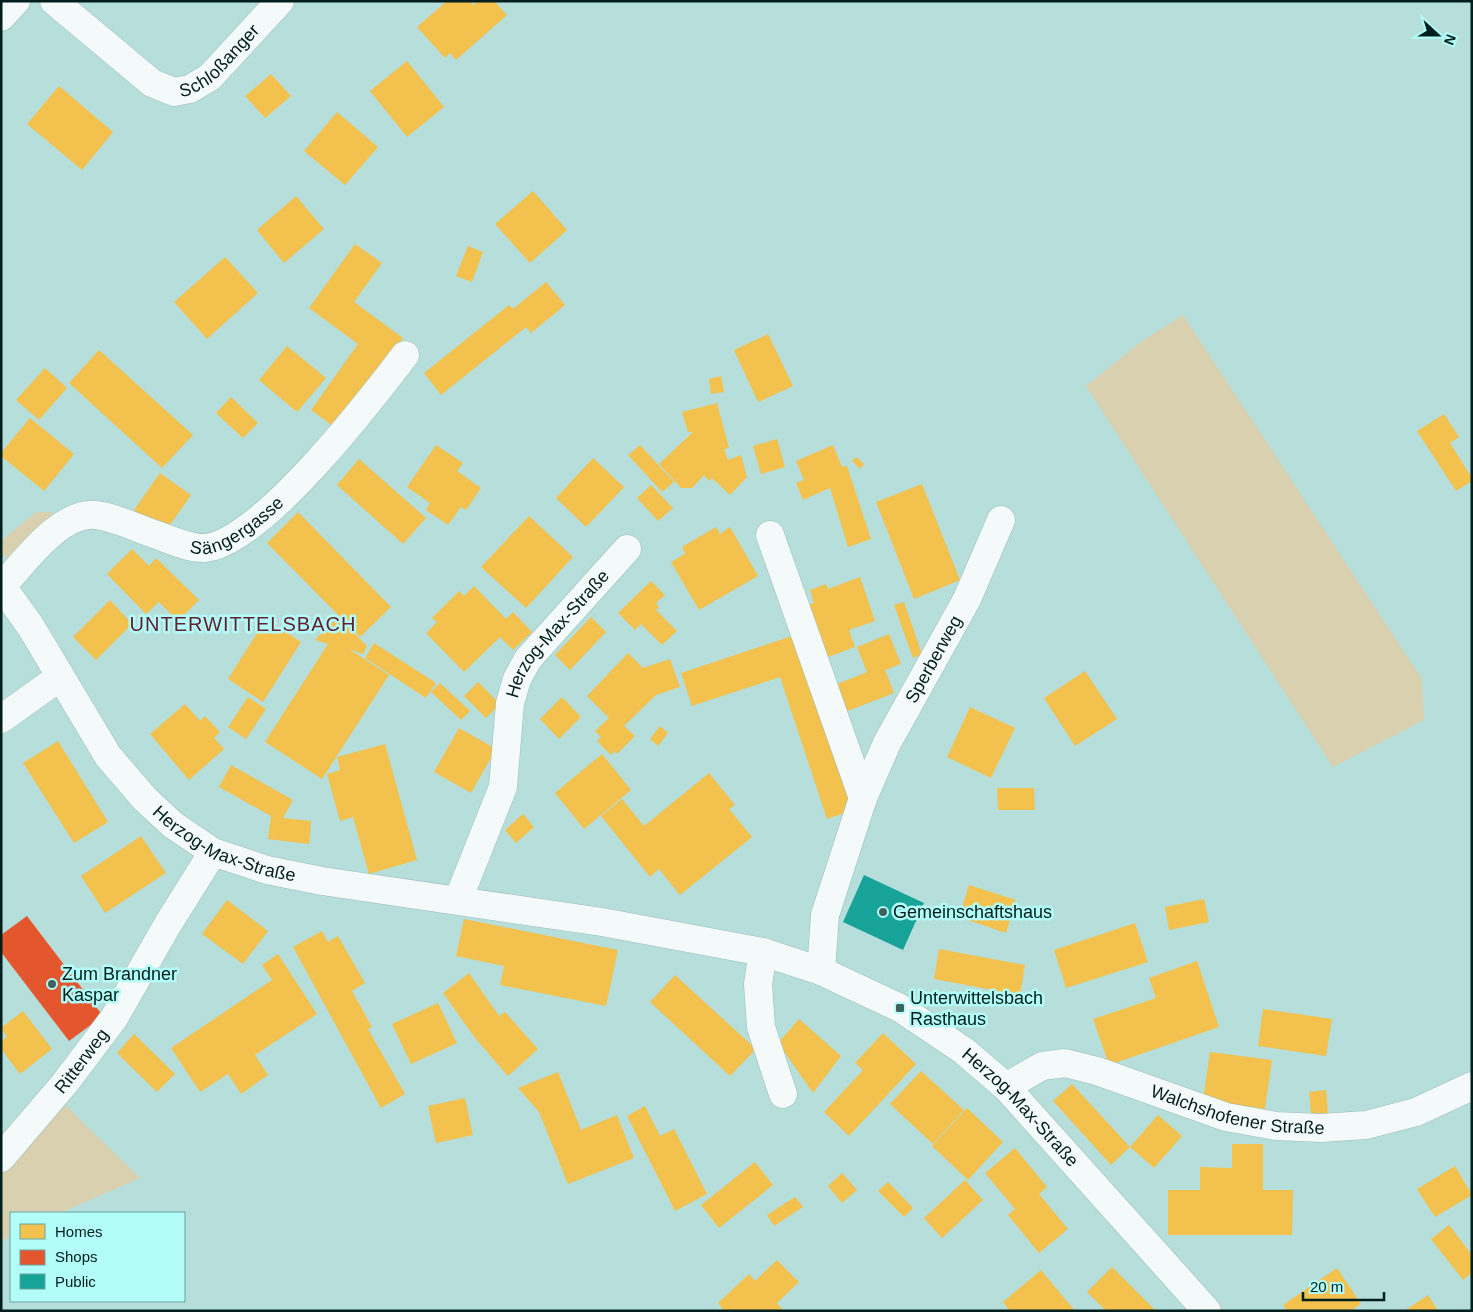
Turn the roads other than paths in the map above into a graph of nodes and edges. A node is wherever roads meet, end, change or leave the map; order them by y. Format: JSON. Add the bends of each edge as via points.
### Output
{"nodes":[{"id":1,"x":16,"y":1,"type":"edge"},
{"id":2,"x":54,"y":1,"type":"edge"},
{"id":3,"x":280,"y":1,"type":"edge"},
{"id":4,"x":1,"y":17,"type":"edge"},
{"id":5,"x":405,"y":355,"type":"dead end"},
{"id":6,"x":1001,"y":520,"type":"dead end"},
{"id":7,"x":770,"y":534,"type":"dead end"},
{"id":8,"x":627,"y":549,"type":"dead end"},
{"id":9,"x":2,"y":586,"type":"edge"},
{"id":10,"x":60,"y":677,"type":"junction"},
{"id":11,"x":1,"y":719,"type":"edge"},
{"id":12,"x":863,"y":798,"type":"junction"},
{"id":13,"x":214,"y":852,"type":"junction"},
{"id":14,"x":458,"y":900,"type":"junction"},
{"id":15,"x":763,"y":952,"type":"junction"},
{"id":16,"x":821,"y":971,"type":"junction"},
{"id":17,"x":1472,"y":1086,"type":"edge"},
{"id":18,"x":1006,"y":1087,"type":"junction"},
{"id":19,"x":783,"y":1094,"type":"dead end"},
{"id":20,"x":1,"y":1158,"type":"edge"},
{"id":21,"x":1204,"y":1310,"type":"edge"}],
"edges":[{"from":1,"to":4,"type":"street"},
{"from":2,"to":3,"type":"street","name":"Schloßanger","via":[[152,83],[174,92],[190,89],[210,76]]},
{"from":5,"to":9,"type":"street","name":"Sängergasse","via":[[352,424],[295,484],[248,528],[225,543],[204,548],[96,515],[75,518],[55,530]]},
{"from":6,"to":12,"type":"street","name":"Sperberweg","via":[[967,599],[887,743]]},
{"from":7,"to":12,"type":"street"},
{"from":8,"to":14,"type":"street","name":"Herzog-Max-Straße","via":[[528,659],[516,679],[510,703],[503,787]]},
{"from":9,"to":10,"type":"street","name":"Herzog-Max-Straße"},
{"from":10,"to":11,"type":"street"},
{"from":10,"to":13,"type":"street","name":"Herzog-Max-Straße","via":[[108,756],[144,799],[173,825]]},
{"from":12,"to":16,"type":"street","name":"Sperberweg","via":[[825,915]]},
{"from":13,"to":14,"type":"street","name":"Herzog-Max-Straße","via":[[267,870],[322,882]]},
{"from":13,"to":20,"type":"street","name":"Ritterweg","via":[[114,1018],[66,1083]]},
{"from":14,"to":15,"type":"street","name":"Herzog-Max-Straße","via":[[602,922]]},
{"from":15,"to":16,"type":"street","name":"Herzog-Max-Straße"},
{"from":15,"to":19,"type":"street","via":[[758,984],[761,1027]]},
{"from":16,"to":18,"type":"street","name":"Herzog-Max-Straße","via":[[900,1008],[964,1051]]},
{"from":17,"to":18,"type":"street","name":"Walchshofener Straße","via":[[1408,1114],[1366,1125],[1321,1128],[1276,1126],[1226,1117],[1097,1071],[1065,1063],[1042,1066]]},
{"from":18,"to":21,"type":"street","name":"Herzog-Max-Straße"}]}
